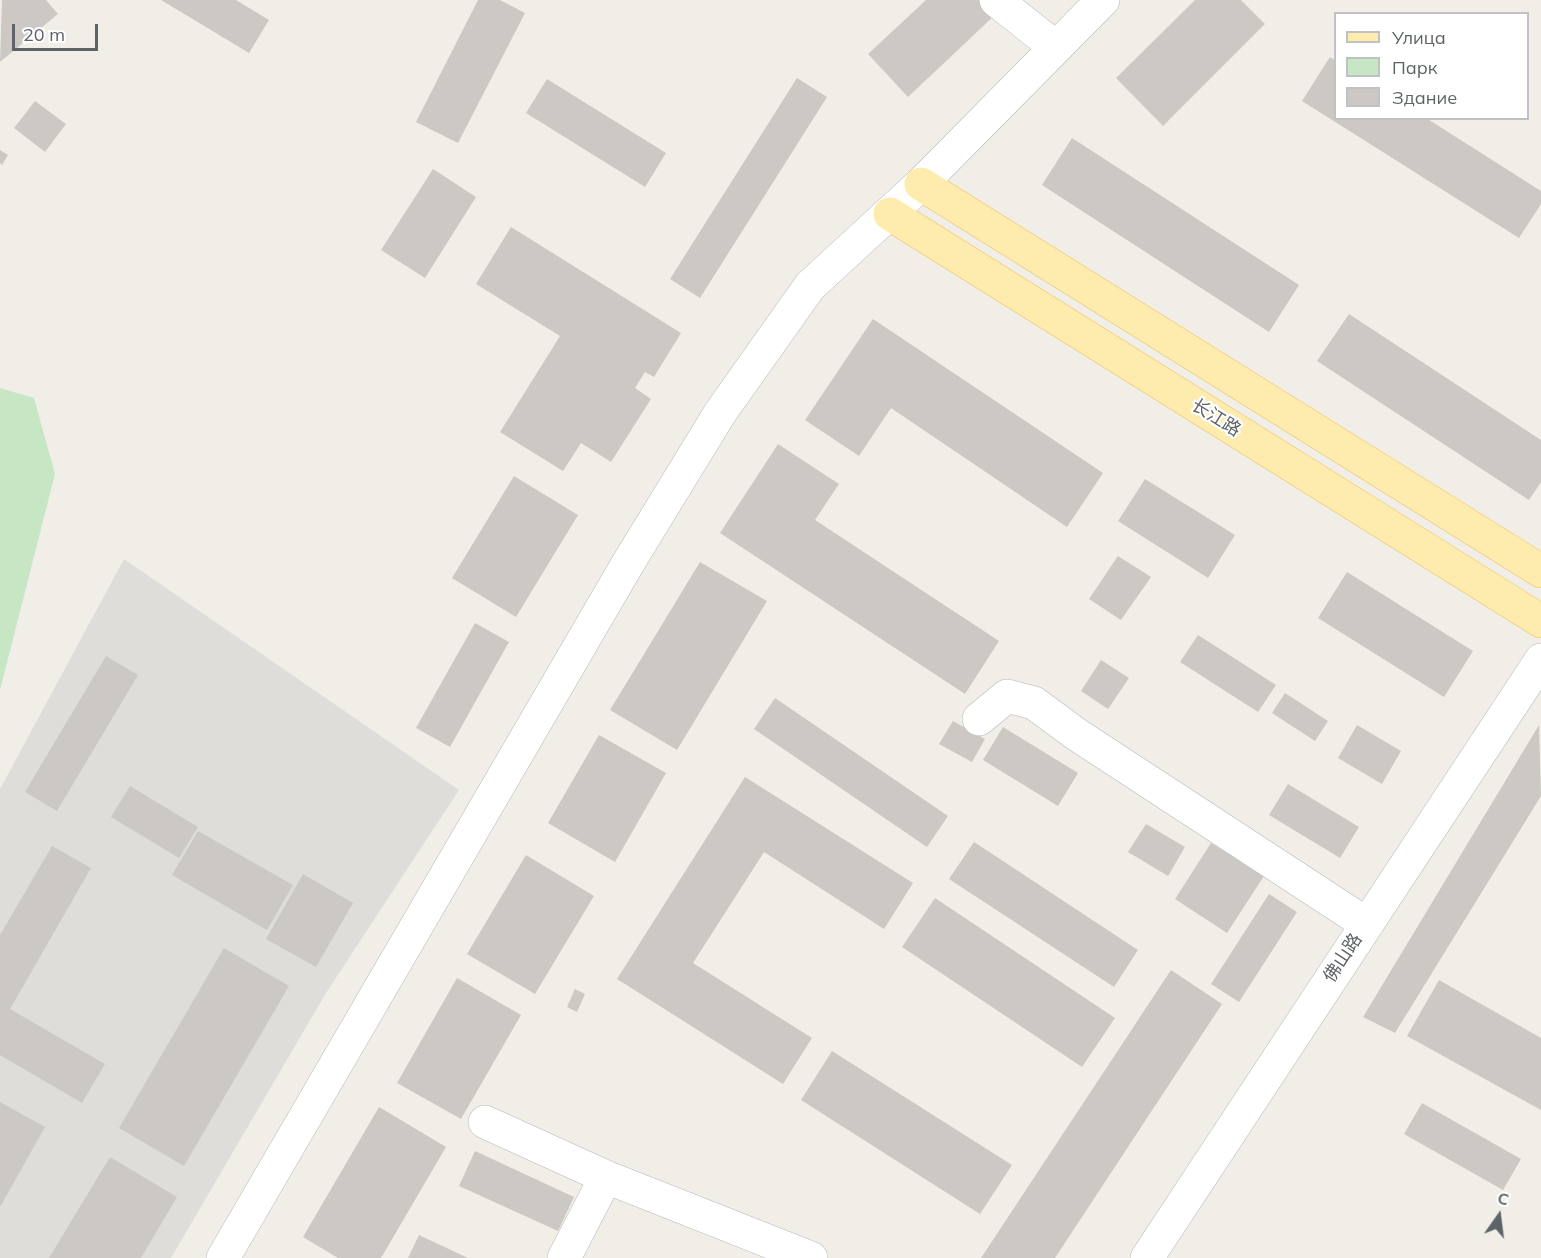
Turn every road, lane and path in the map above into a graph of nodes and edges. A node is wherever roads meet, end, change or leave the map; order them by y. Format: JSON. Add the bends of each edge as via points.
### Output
{"nodes":[{"id":1,"x":996,"y":0,"type":"edge"},
{"id":2,"x":1103,"y":0,"type":"edge"},
{"id":3,"x":1055,"y":47,"type":"junction"},
{"id":4,"x":921,"y":184,"type":"junction"},
{"id":5,"x":890,"y":214,"type":"junction"},
{"id":6,"x":1541,"y":571,"type":"edge"},
{"id":7,"x":1541,"y":621,"type":"edge"},
{"id":8,"x":1541,"y":660,"type":"edge"},
{"id":9,"x":979,"y":719,"type":"dead end"},
{"id":10,"x":1365,"y":923,"type":"junction"},
{"id":11,"x":485,"y":1122,"type":"dead end"},
{"id":12,"x":606,"y":1177,"type":"junction"},
{"id":13,"x":223,"y":1258,"type":"edge"},
{"id":14,"x":564,"y":1258,"type":"edge"},
{"id":15,"x":811,"y":1258,"type":"edge"},
{"id":16,"x":1147,"y":1258,"type":"edge"}],
"edges":[{"from":1,"to":3,"type":"street"},
{"from":2,"to":3,"type":"street"},
{"from":3,"to":4,"type":"street"},
{"from":4,"to":5,"type":"street"},
{"from":4,"to":6,"type":"main road"},
{"from":5,"to":7,"type":"main road","name":"长江路"},
{"from":5,"to":13,"type":"street","via":[[810,286],[720,413],[627,565]]},
{"from":8,"to":10,"type":"street","name":"佛山路"},
{"from":9,"to":10,"type":"street","via":[[1006,696],[1034,703]]},
{"from":10,"to":16,"type":"street","name":"佛山路"},
{"from":11,"to":12,"type":"street"},
{"from":12,"to":14,"type":"street"},
{"from":12,"to":15,"type":"street"}]}
